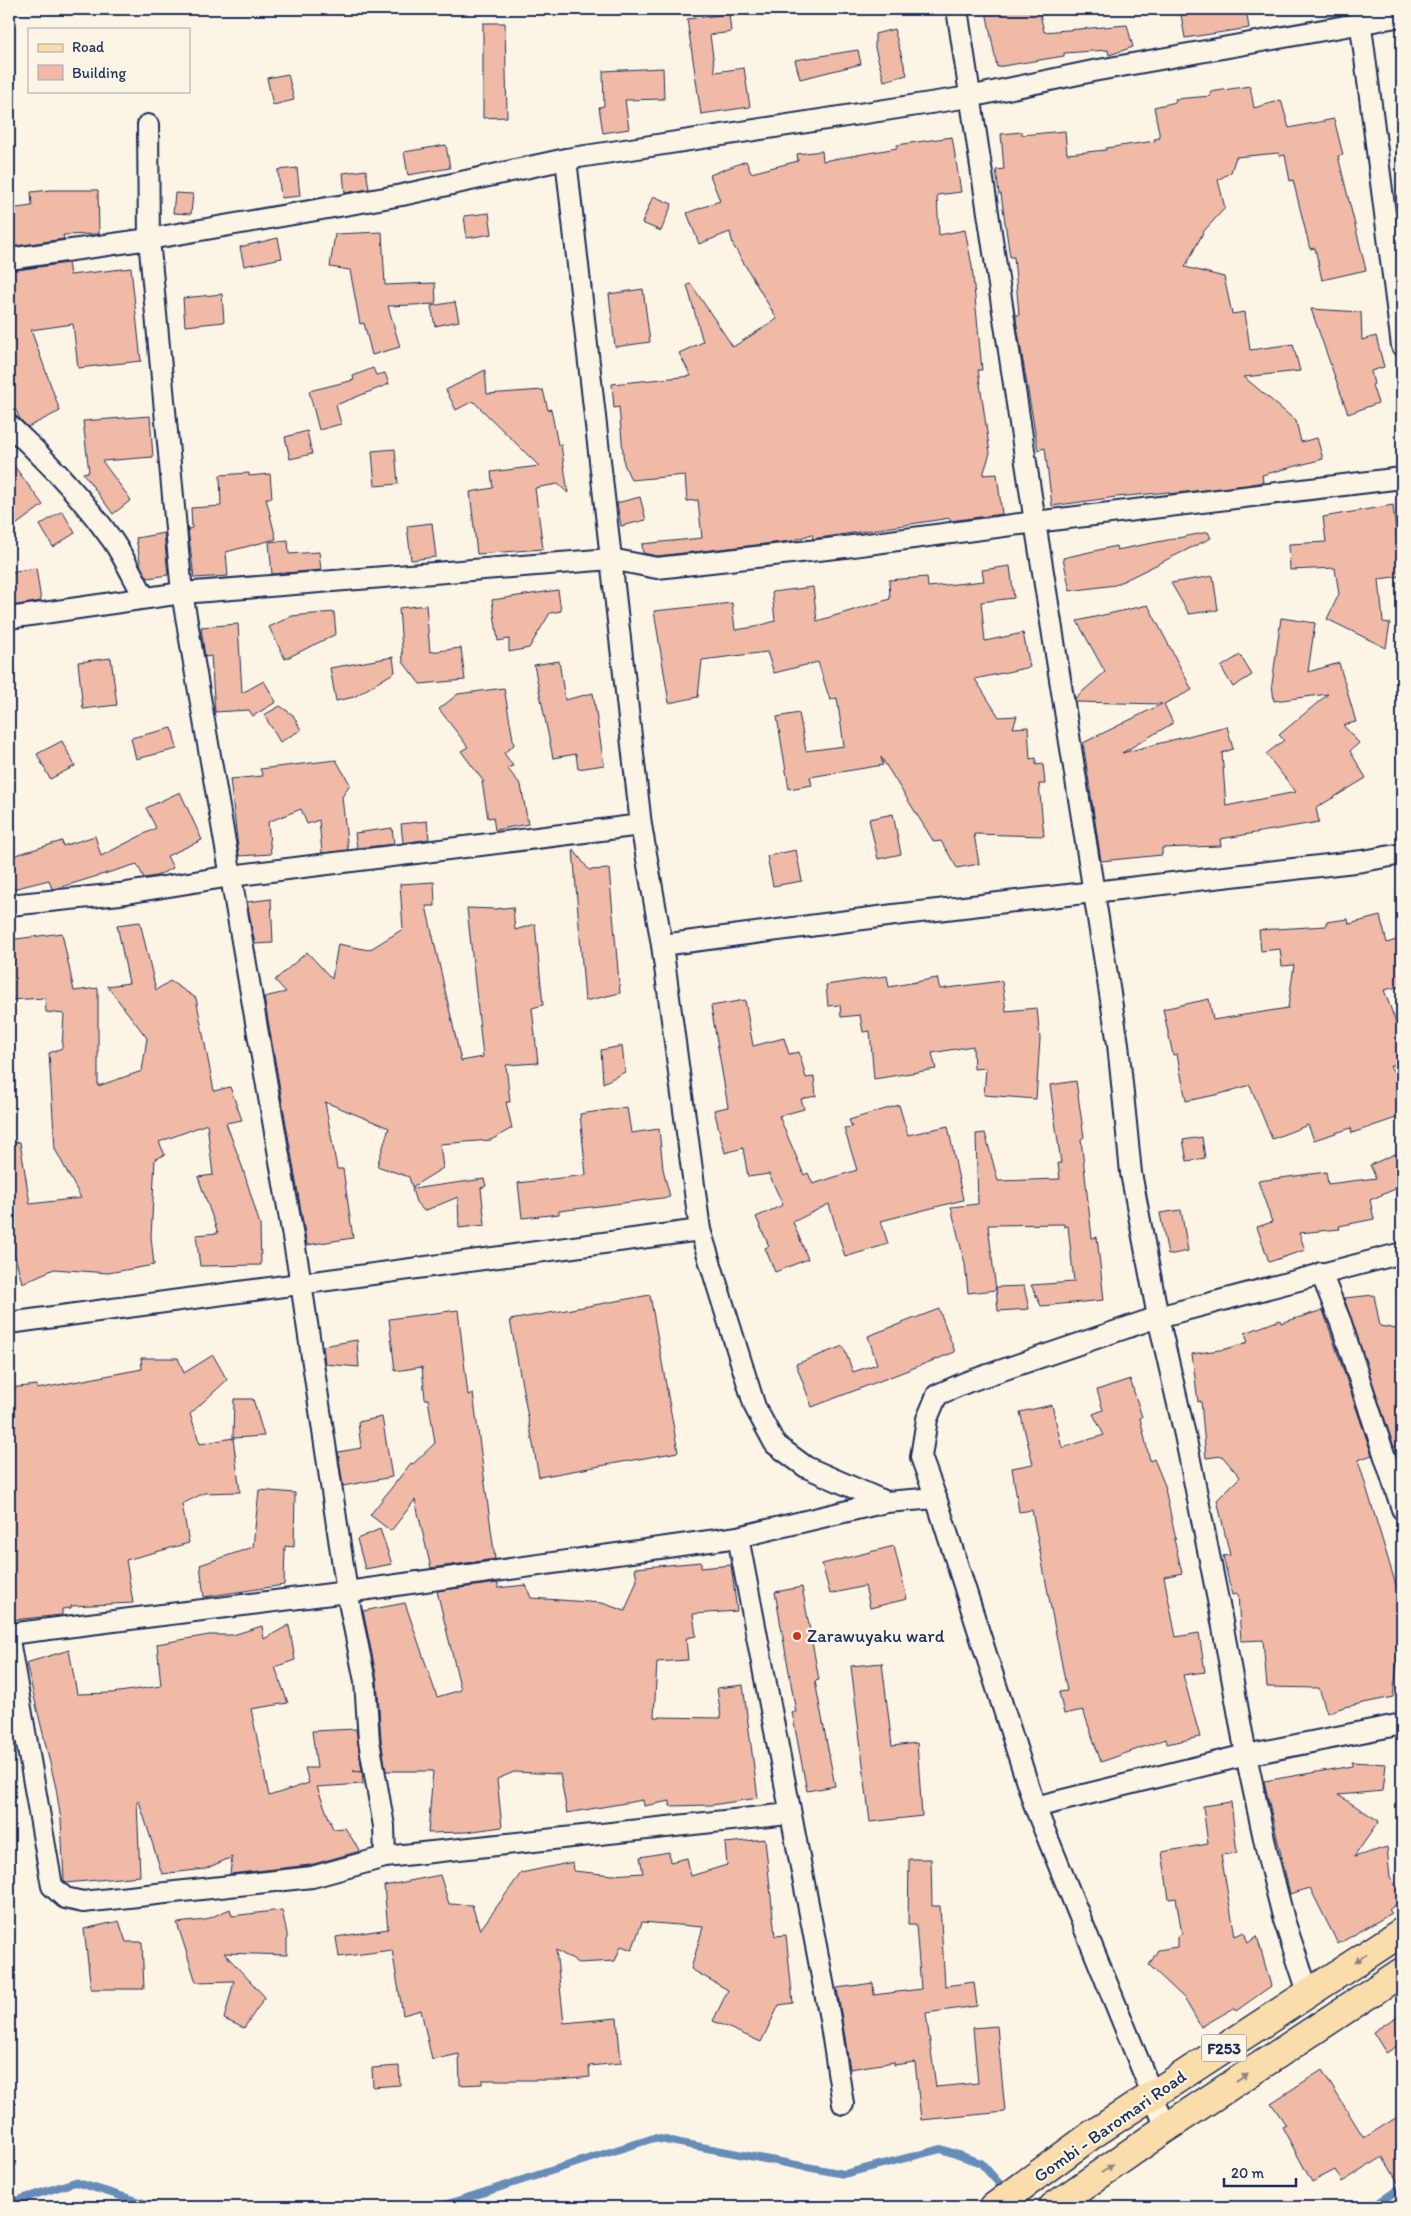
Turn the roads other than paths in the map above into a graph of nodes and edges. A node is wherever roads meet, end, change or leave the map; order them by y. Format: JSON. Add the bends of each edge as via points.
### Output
{"nodes":[{"id":1,"x":957,"y":9,"type":"edge"},
{"id":2,"x":1360,"y":16,"type":"edge"},
{"id":3,"x":1402,"y":16,"type":"edge"},
{"id":4,"x":969,"y":97,"type":"junction"},
{"id":5,"x":148,"y":125,"type":"dead end"},
{"id":6,"x":566,"y":160,"type":"junction"},
{"id":7,"x":149,"y":239,"type":"junction"},
{"id":8,"x":9,"y":259,"type":"edge"},
{"id":9,"x":1402,"y":346,"type":"edge"},
{"id":10,"x":9,"y":425,"type":"edge"},
{"id":11,"x":1402,"y":478,"type":"edge"},
{"id":12,"x":1035,"y":522,"type":"junction"},
{"id":13,"x":611,"y":559,"type":"junction"},
{"id":14,"x":182,"y":592,"type":"junction"},
{"id":15,"x":145,"y":598,"type":"junction"},
{"id":16,"x":9,"y":618,"type":"edge"},
{"id":17,"x":641,"y":825,"type":"junction"},
{"id":18,"x":1402,"y":854,"type":"edge"},
{"id":19,"x":231,"y":876,"type":"junction"},
{"id":20,"x":1095,"y":892,"type":"junction"},
{"id":21,"x":9,"y":905,"type":"edge"},
{"id":22,"x":662,"y":945,"type":"junction"},
{"id":23,"x":700,"y":1230,"type":"junction"},
{"id":24,"x":1402,"y":1253,"type":"edge"},
{"id":25,"x":1321,"y":1274,"type":"junction"},
{"id":26,"x":301,"y":1283,"type":"junction"},
{"id":27,"x":1158,"y":1317,"type":"junction"},
{"id":28,"x":9,"y":1323,"type":"edge"},
{"id":29,"x":936,"y":1498,"type":"junction"},
{"id":30,"x":886,"y":1502,"type":"junction"},
{"id":31,"x":1402,"y":1509,"type":"edge"},
{"id":32,"x":738,"y":1537,"type":"junction"},
{"id":33,"x":347,"y":1592,"type":"junction"},
{"id":34,"x":9,"y":1634,"type":"edge"},
{"id":35,"x":9,"y":1640,"type":"edge"},
{"id":36,"x":1402,"y":1724,"type":"edge"},
{"id":37,"x":1246,"y":1755,"type":"junction"},
{"id":38,"x":1035,"y":1807,"type":"junction"},
{"id":39,"x":789,"y":1814,"type":"junction"},
{"id":40,"x":385,"y":1857,"type":"junction"},
{"id":41,"x":1402,"y":1932,"type":"edge"},
{"id":42,"x":1402,"y":1972,"type":"edge"},
{"id":43,"x":1308,"y":1992,"type":"junction"},
{"id":44,"x":1151,"y":2095,"type":"junction"},
{"id":45,"x":843,"y":2104,"type":"dead end"},
{"id":46,"x":1166,"y":2128,"type":"junction"},
{"id":47,"x":1060,"y":2202,"type":"edge"},
{"id":48,"x":1000,"y":2203,"type":"edge"}],
"edges":[{"from":1,"to":4,"type":"street"},
{"from":2,"to":3,"type":"street"},
{"from":2,"to":4,"type":"street"},
{"from":2,"to":9,"type":"street"},
{"from":4,"to":6,"type":"street"},
{"from":4,"to":12,"type":"street"},
{"from":5,"to":7,"type":"street"},
{"from":6,"to":7,"type":"street","via":[[402,195]]},
{"from":6,"to":13,"type":"street"},
{"from":7,"to":8,"type":"street"},
{"from":7,"to":14,"type":"street"},
{"from":10,"to":15,"type":"street","via":[[73,490],[113,542]]},
{"from":11,"to":12,"type":"street"},
{"from":12,"to":13,"type":"street","via":[[657,568]]},
{"from":12,"to":20,"type":"street"},
{"from":13,"to":14,"type":"street"},
{"from":13,"to":17,"type":"street"},
{"from":14,"to":15,"type":"street"},
{"from":14,"to":19,"type":"street"},
{"from":15,"to":16,"type":"street"},
{"from":17,"to":19,"type":"street"},
{"from":17,"to":22,"type":"street"},
{"from":18,"to":20,"type":"street","via":[[1363,862]]},
{"from":19,"to":21,"type":"street","via":[[120,894]]},
{"from":19,"to":26,"type":"street"},
{"from":20,"to":22,"type":"street"},
{"from":20,"to":27,"type":"street","via":[[1118,1044],[1131,1173]]},
{"from":22,"to":23,"type":"street"},
{"from":23,"to":26,"type":"street"},
{"from":23,"to":30,"type":"street","via":[[755,1407],[775,1444],[806,1467]]},
{"from":24,"to":25,"type":"street"},
{"from":25,"to":27,"type":"street"},
{"from":25,"to":31,"type":"street","via":[[1341,1324]]},
{"from":26,"to":28,"type":"street"},
{"from":26,"to":33,"type":"street"},
{"from":27,"to":29,"type":"street","via":[[937,1395],[926,1419],[921,1457]]},
{"from":27,"to":37,"type":"street","via":[[1214,1577]]},
{"from":29,"to":30,"type":"street"},
{"from":29,"to":38,"type":"street"},
{"from":30,"to":32,"type":"street"},
{"from":32,"to":33,"type":"street"},
{"from":32,"to":39,"type":"street"},
{"from":33,"to":34,"type":"street"},
{"from":33,"to":40,"type":"street","via":[[365,1681],[369,1741],[384,1826]]},
{"from":35,"to":40,"type":"street","via":[[52,1886],[65,1898],[83,1902],[312,1877]]},
{"from":36,"to":37,"type":"street"},
{"from":37,"to":38,"type":"street"},
{"from":37,"to":43,"type":"street","via":[[1284,1920]]},
{"from":38,"to":44,"type":"street"},
{"from":39,"to":40,"type":"street"},
{"from":39,"to":45,"type":"street","via":[[830,2019]]},
{"from":41,"to":43,"type":"main road","name":"Gombi - Baromari Road","number":"F253","one_way":true},
{"from":46,"to":42,"type":"main road","name":"Gombi - Baromari Road","number":"F253","one_way":true},
{"from":43,"to":44,"type":"main road","name":"Gombi - Baromari Road","number":"F253"},
{"from":44,"to":46,"type":"street"},
{"from":44,"to":48,"type":"main road","name":"Gombi - Baromari Road","number":"F253"},
{"from":47,"to":46,"type":"main road","name":"Gombi - Baromari Road","number":"F253","one_way":true}]}
